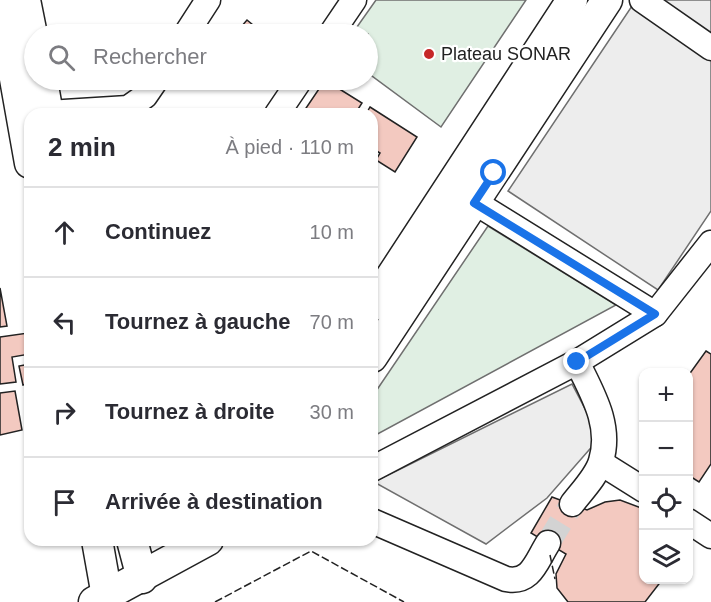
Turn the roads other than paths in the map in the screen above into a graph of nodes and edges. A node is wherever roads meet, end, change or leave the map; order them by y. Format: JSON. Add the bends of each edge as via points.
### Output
{"nodes":[{"id":1,"x":1,"y":0,"type":"edge"},
{"id":2,"x":26,"y":0,"type":"edge"},
{"id":3,"x":208,"y":0,"type":"edge"},
{"id":4,"x":354,"y":0,"type":"edge"},
{"id":5,"x":572,"y":0,"type":"edge"},
{"id":6,"x":642,"y":0,"type":"edge"},
{"id":7,"x":603,"y":2,"type":"edge"},
{"id":8,"x":30,"y":24,"type":"edge"},
{"id":9,"x":192,"y":24,"type":"edge"},
{"id":10,"x":338,"y":24,"type":"edge"},
{"id":11,"x":711,"y":48,"type":"edge"},
{"id":12,"x":44,"y":90,"type":"edge"},
{"id":13,"x":149,"y":90,"type":"edge"},
{"id":14,"x":293,"y":90,"type":"edge"},
{"id":15,"x":47,"y":108,"type":"edge"},
{"id":16,"x":128,"y":108,"type":"edge"},
{"id":17,"x":281,"y":108,"type":"edge"},
{"id":18,"x":24,"y":129,"type":"edge"},
{"id":19,"x":463,"y":195,"type":"junction"},
{"id":20,"x":711,"y":243,"type":"edge"},
{"id":21,"x":378,"y":299,"type":"edge"},
{"id":22,"x":655,"y":314,"type":"junction"},
{"id":23,"x":378,"y":346,"type":"edge"},
{"id":24,"x":577,"y":362,"type":"junction"},
{"id":25,"x":601,"y":463,"type":"junction"},
{"id":26,"x":378,"y":466,"type":"edge"},
{"id":27,"x":639,"y":487,"type":"edge"},
{"id":28,"x":572,"y":504,"type":"tunnel mouth"},
{"id":29,"x":378,"y":524,"type":"edge"},
{"id":30,"x":693,"y":524,"type":"edge"},
{"id":31,"x":711,"y":536,"type":"edge"},
{"id":32,"x":548,"y":543,"type":"tunnel mouth"},
{"id":33,"x":97,"y":546,"type":"edge"},
{"id":34,"x":134,"y":546,"type":"edge"},
{"id":35,"x":198,"y":546,"type":"edge"},
{"id":36,"x":142,"y":578,"type":"junction"},
{"id":37,"x":100,"y":599,"type":"edge"}],
"edges":[{"from":1,"to":18,"type":"main road"},
{"from":2,"to":8,"type":"main road"},
{"from":3,"to":9,"type":"street"},
{"from":4,"to":10,"type":"street"},
{"from":5,"to":19,"type":"main road"},
{"from":6,"to":11,"type":"street"},
{"from":7,"to":19,"type":"main road"},
{"from":12,"to":15,"type":"main road"},
{"from":13,"to":16,"type":"street"},
{"from":14,"to":17,"type":"street"},
{"from":19,"to":21,"type":"main road"},
{"from":19,"to":22,"type":"street"},
{"from":19,"to":23,"type":"main road"},
{"from":20,"to":22,"type":"street"},
{"from":22,"to":24,"type":"street"},
{"from":24,"to":25,"type":"street","via":[[599,407],[605,437]]},
{"from":24,"to":26,"type":"street"},
{"from":25,"to":27,"type":"street"},
{"from":25,"to":28,"type":"street"},
{"from":29,"to":32,"type":"street","via":[[517,581],[526,578]]},
{"from":30,"to":31,"type":"street"},
{"from":33,"to":37,"type":"main road"},
{"from":34,"to":36,"type":"main road"},
{"from":35,"to":36,"type":"main road"},
{"from":36,"to":37,"type":"main road"}]}
